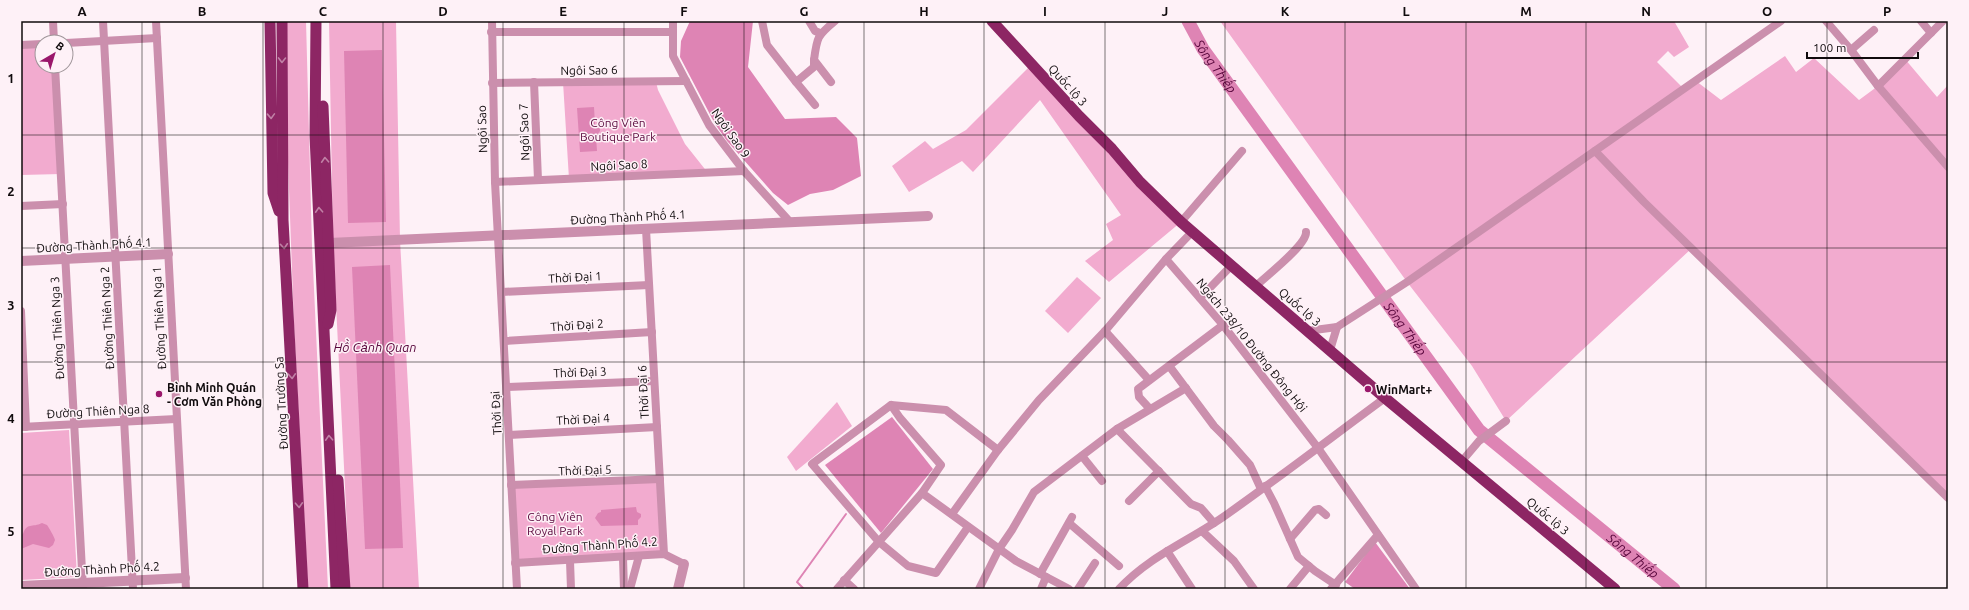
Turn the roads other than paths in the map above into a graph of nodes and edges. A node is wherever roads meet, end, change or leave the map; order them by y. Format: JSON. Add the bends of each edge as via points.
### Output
{"nodes":[{"id":1,"x":53,"y":21,"type":"edge"},
{"id":2,"x":103,"y":21,"type":"edge"},
{"id":3,"x":156,"y":21,"type":"edge"},
{"id":4,"x":270,"y":21,"type":"edge"},
{"id":5,"x":282,"y":21,"type":"edge"},
{"id":6,"x":316,"y":21,"type":"edge"},
{"id":7,"x":323,"y":21,"type":"edge"},
{"id":8,"x":492,"y":21,"type":"edge"},
{"id":9,"x":673,"y":21,"type":"edge"},
{"id":10,"x":762,"y":21,"type":"edge"},
{"id":11,"x":809,"y":21,"type":"edge"},
{"id":12,"x":835,"y":21,"type":"edge"},
{"id":13,"x":992,"y":21,"type":"edge"},
{"id":14,"x":1781,"y":21,"type":"edge"},
{"id":15,"x":1826,"y":21,"type":"edge"},
{"id":16,"x":1921,"y":21,"type":"edge"},
{"id":17,"x":1942,"y":21,"type":"edge"},
{"id":18,"x":1874,"y":30,"type":"dead end"},
{"id":19,"x":491,"y":32,"type":"junction"},
{"id":20,"x":673,"y":32,"type":"junction"},
{"id":21,"x":820,"y":33,"type":"junction"},
{"id":22,"x":1931,"y":33,"type":"junction"},
{"id":23,"x":54,"y":34,"type":"edge"},
{"id":24,"x":157,"y":38,"type":"junction"},
{"id":25,"x":104,"y":41,"type":"junction"},
{"id":26,"x":74,"y":43,"type":"edge"},
{"id":27,"x":34,"y":44,"type":"edge"},
{"id":28,"x":21,"y":45,"type":"edge"},
{"id":29,"x":1851,"y":50,"type":"junction"},
{"id":30,"x":814,"y":60,"type":"junction"},
{"id":31,"x":55,"y":74,"type":"edge"},
{"id":32,"x":686,"y":81,"type":"junction"},
{"id":33,"x":534,"y":82,"type":"junction"},
{"id":34,"x":796,"y":82,"type":"junction"},
{"id":35,"x":831,"y":82,"type":"dead end"},
{"id":36,"x":492,"y":83,"type":"junction"},
{"id":37,"x":1878,"y":86,"type":"junction"},
{"id":38,"x":815,"y":105,"type":"dead end"},
{"id":39,"x":1242,"y":151,"type":"dead end"},
{"id":40,"x":1595,"y":151,"type":"junction"},
{"id":41,"x":1948,"y":167,"type":"edge"},
{"id":42,"x":744,"y":171,"type":"junction"},
{"id":43,"x":538,"y":180,"type":"junction"},
{"id":44,"x":495,"y":182,"type":"junction"},
{"id":45,"x":63,"y":204,"type":"junction"},
{"id":46,"x":21,"y":206,"type":"edge"},
{"id":47,"x":928,"y":216,"type":"dead end"},
{"id":48,"x":283,"y":220,"type":"junction"},
{"id":49,"x":790,"y":222,"type":"junction"},
{"id":50,"x":1181,"y":222,"type":"junction"},
{"id":51,"x":646,"y":229,"type":"junction"},
{"id":52,"x":1192,"y":232,"type":"junction"},
{"id":53,"x":1306,"y":232,"type":"dead end"},
{"id":54,"x":499,"y":235,"type":"junction"},
{"id":55,"x":329,"y":243,"type":"junction"},
{"id":56,"x":168,"y":254,"type":"junction"},
{"id":57,"x":115,"y":256,"type":"junction"},
{"id":58,"x":66,"y":259,"type":"junction"},
{"id":59,"x":1166,"y":259,"type":"junction"},
{"id":60,"x":21,"y":261,"type":"edge"},
{"id":61,"x":1232,"y":265,"type":"junction"},
{"id":62,"x":649,"y":285,"type":"junction"},
{"id":63,"x":1256,"y":286,"type":"junction"},
{"id":64,"x":502,"y":292,"type":"junction"},
{"id":65,"x":1200,"y":298,"type":"junction"},
{"id":66,"x":21,"y":312,"type":"edge"},
{"id":67,"x":1223,"y":325,"type":"junction"},
{"id":68,"x":1337,"y":327,"type":"junction"},
{"id":69,"x":1106,"y":331,"type":"junction"},
{"id":70,"x":1307,"y":331,"type":"junction"},
{"id":71,"x":652,"y":332,"type":"junction"},
{"id":72,"x":324,"y":338,"type":"junction"},
{"id":73,"x":504,"y":341,"type":"junction"},
{"id":74,"x":1330,"y":350,"type":"junction"},
{"id":75,"x":1170,"y":367,"type":"junction"},
{"id":76,"x":1149,"y":380,"type":"junction"},
{"id":77,"x":654,"y":381,"type":"junction"},
{"id":78,"x":507,"y":387,"type":"junction"},
{"id":79,"x":1186,"y":388,"type":"junction"},
{"id":80,"x":1385,"y":398,"type":"junction"},
{"id":81,"x":891,"y":405,"type":"junction"},
{"id":82,"x":1150,"y":409,"type":"junction"},
{"id":83,"x":176,"y":419,"type":"junction"},
{"id":84,"x":124,"y":421,"type":"junction"},
{"id":85,"x":1504,"y":422,"type":"dead end"},
{"id":86,"x":74,"y":424,"type":"junction"},
{"id":87,"x":23,"y":427,"type":"edge"},
{"id":88,"x":657,"y":427,"type":"junction"},
{"id":89,"x":1117,"y":429,"type":"junction"},
{"id":90,"x":510,"y":435,"type":"junction"},
{"id":91,"x":1318,"y":448,"type":"junction"},
{"id":92,"x":998,"y":450,"type":"junction"},
{"id":93,"x":1082,"y":456,"type":"junction"},
{"id":94,"x":330,"y":459,"type":"junction"},
{"id":95,"x":1462,"y":461,"type":"junction"},
{"id":96,"x":1159,"y":471,"type":"junction"},
{"id":97,"x":660,"y":479,"type":"junction"},
{"id":98,"x":1102,"y":481,"type":"dead end"},
{"id":99,"x":511,"y":485,"type":"junction"},
{"id":100,"x":1263,"y":488,"type":"junction"},
{"id":101,"x":922,"y":493,"type":"junction"},
{"id":102,"x":1948,"y":498,"type":"edge"},
{"id":103,"x":1130,"y":501,"type":"dead end"},
{"id":104,"x":952,"y":514,"type":"junction"},
{"id":105,"x":1326,"y":515,"type":"dead end"},
{"id":106,"x":1214,"y":524,"type":"junction"},
{"id":107,"x":968,"y":527,"type":"junction"},
{"id":108,"x":1202,"y":531,"type":"junction"},
{"id":109,"x":1378,"y":535,"type":"junction"},
{"id":110,"x":1290,"y":539,"type":"junction"},
{"id":111,"x":879,"y":542,"type":"junction"},
{"id":112,"x":999,"y":549,"type":"junction"},
{"id":113,"x":1166,"y":551,"type":"junction"},
{"id":114,"x":664,"y":554,"type":"junction"},
{"id":115,"x":639,"y":556,"type":"junction"},
{"id":116,"x":623,"y":558,"type":"junction"},
{"id":117,"x":570,"y":561,"type":"junction"},
{"id":118,"x":515,"y":563,"type":"junction"},
{"id":119,"x":1095,"y":563,"type":"dead end"},
{"id":120,"x":684,"y":564,"type":"joint"},
{"id":121,"x":1119,"y":566,"type":"dead end"},
{"id":122,"x":1309,"y":566,"type":"junction"},
{"id":123,"x":1043,"y":576,"type":"junction"},
{"id":124,"x":185,"y":578,"type":"junction"},
{"id":125,"x":844,"y":580,"type":"junction"},
{"id":126,"x":133,"y":585,"type":"edge"},
{"id":127,"x":21,"y":586,"type":"edge"},
{"id":128,"x":83,"y":586,"type":"edge"},
{"id":129,"x":34,"y":587,"type":"edge"},
{"id":130,"x":1333,"y":587,"type":"edge"},
{"id":131,"x":302,"y":588,"type":"edge"},
{"id":132,"x":186,"y":589,"type":"edge"},
{"id":133,"x":336,"y":589,"type":"edge"},
{"id":134,"x":345,"y":589,"type":"edge"},
{"id":135,"x":517,"y":589,"type":"edge"},
{"id":136,"x":571,"y":589,"type":"edge"},
{"id":137,"x":624,"y":589,"type":"edge"},
{"id":138,"x":630,"y":589,"type":"edge"},
{"id":139,"x":678,"y":589,"type":"edge"},
{"id":140,"x":837,"y":589,"type":"edge"},
{"id":141,"x":854,"y":589,"type":"edge"},
{"id":142,"x":979,"y":589,"type":"edge"},
{"id":143,"x":1041,"y":589,"type":"edge"},
{"id":144,"x":1069,"y":589,"type":"edge"},
{"id":145,"x":1078,"y":589,"type":"edge"},
{"id":146,"x":1119,"y":589,"type":"edge"},
{"id":147,"x":1192,"y":589,"type":"edge"},
{"id":148,"x":1254,"y":589,"type":"edge"},
{"id":149,"x":1290,"y":589,"type":"edge"},
{"id":150,"x":1416,"y":589,"type":"edge"},
{"id":151,"x":1615,"y":589,"type":"edge"}],
"edges":[{"from":1,"to":23,"type":"street"},
{"from":2,"to":25,"type":"street","name":"Đường Thiên Nga 2"},
{"from":3,"to":24,"type":"street","name":"Đường Thiên Nga 1"},
{"from":4,"to":48,"type":"highway","name":"Đường Trường Sa","one_way":true,"via":[[273,194]]},
{"from":5,"to":48,"type":"highway","name":"Đường Trường Sa","one_way":true},
{"from":72,"to":6,"type":"highway","one_way":true,"via":[[315,136]]},
{"from":55,"to":7,"type":"highway","one_way":true,"via":[[323,109]]},
{"from":8,"to":19,"type":"street","name":"Ngôi Sao"},
{"from":9,"to":20,"type":"street","name":"Ngôi Sao 9"},
{"from":10,"to":34,"type":"street","via":[[767,44]]},
{"from":11,"to":21,"type":"street","via":[[815,31]]},
{"from":12,"to":21,"type":"street"},
{"from":13,"to":50,"type":"highway","name":"Quốc lộ 3","via":[[1140,182]]},
{"from":14,"to":40,"type":"street"},
{"from":15,"to":29,"type":"street"},
{"from":16,"to":22,"type":"street"},
{"from":17,"to":22,"type":"street"},
{"from":18,"to":29,"type":"street"},
{"from":19,"to":20,"type":"street"},
{"from":19,"to":36,"type":"street","name":"Ngôi Sao"},
{"from":20,"to":32,"type":"street","name":"Ngôi Sao 9","via":[[673,56]]},
{"from":21,"to":30,"type":"street","via":[[816,41]]},
{"from":22,"to":37,"type":"street"},
{"from":24,"to":25,"type":"street"},
{"from":24,"to":56,"type":"street","name":"Đường Thiên Nga 1"},
{"from":25,"to":26,"type":"street"},
{"from":25,"to":57,"type":"street","name":"Đường Thiên Nga 2"},
{"from":27,"to":28,"type":"street"},
{"from":29,"to":37,"type":"street"},
{"from":30,"to":34,"type":"street","via":[[814,67]]},
{"from":30,"to":35,"type":"street"},
{"from":31,"to":45,"type":"street","name":"Đường Thiên Nga 3"},
{"from":32,"to":33,"type":"street","name":"Ngôi Sao 6"},
{"from":32,"to":42,"type":"street","name":"Ngôi Sao 9","via":[[708,126]]},
{"from":33,"to":36,"type":"street","name":"Ngôi Sao 6"},
{"from":33,"to":43,"type":"street","name":"Ngôi Sao 7"},
{"from":34,"to":38,"type":"street"},
{"from":36,"to":44,"type":"street","name":"Ngôi Sao"},
{"from":37,"to":41,"type":"street"},
{"from":39,"to":50,"type":"street"},
{"from":40,"to":68,"type":"street","via":[[1407,282]]},
{"from":40,"to":102,"type":"street","via":[[1644,202]]},
{"from":42,"to":43,"type":"street","name":"Ngôi Sao 8"},
{"from":42,"to":49,"type":"street","name":"Ngôi Sao 9"},
{"from":43,"to":44,"type":"street","name":"Ngôi Sao 8"},
{"from":44,"to":54,"type":"street","name":"Ngôi Sao"},
{"from":45,"to":46,"type":"street"},
{"from":45,"to":58,"type":"street","name":"Đường Thiên Nga 3"},
{"from":47,"to":49,"type":"street","name":"Đường Thành Phố 4.1"},
{"from":48,"to":131,"type":"highway","name":"Đường Trường Sa","one_way":true},
{"from":49,"to":51,"type":"street","name":"Đường Thành Phố 4.1"},
{"from":50,"to":52,"type":"highway","name":"Quốc lộ 3"},
{"from":51,"to":54,"type":"street","name":"Đường Thành Phố 4.1"},
{"from":51,"to":62,"type":"street","name":"Thời Đại 6"},
{"from":52,"to":59,"type":"street"},
{"from":52,"to":61,"type":"highway","name":"Quốc lộ 3"},
{"from":53,"to":63,"type":"street","via":[[1301,245]]},
{"from":54,"to":55,"type":"street","name":"Đường Thành Phố 4.1"},
{"from":54,"to":64,"type":"street","name":"Thời Đại"},
{"from":55,"to":72,"type":"highway","via":[[331,310]]},
{"from":56,"to":57,"type":"street","name":"Đường Thành Phố 4.1"},
{"from":56,"to":83,"type":"street","name":"Đường Thiên Nga 1"},
{"from":57,"to":58,"type":"street","name":"Đường Thành Phố 4.1"},
{"from":57,"to":84,"type":"street","name":"Đường Thiên Nga 2"},
{"from":58,"to":60,"type":"street","name":"Đường Thành Phố 4.1"},
{"from":58,"to":86,"type":"street","name":"Đường Thiên Nga 3"},
{"from":59,"to":65,"type":"street","name":"Ngách 238/10 Đường Đông Hội"},
{"from":59,"to":69,"type":"street"},
{"from":61,"to":63,"type":"highway","name":"Quốc lộ 3"},
{"from":61,"to":65,"type":"street"},
{"from":62,"to":64,"type":"street","name":"Thời Đại 1"},
{"from":62,"to":71,"type":"street","name":"Thời Đại 6"},
{"from":63,"to":70,"type":"highway","name":"Quốc lộ 3"},
{"from":64,"to":73,"type":"street","name":"Thời Đại"},
{"from":65,"to":67,"type":"street","name":"Ngách 238/10 Đường Đông Hội"},
{"from":66,"to":87,"type":"street"},
{"from":67,"to":75,"type":"street","via":[[1185,352]]},
{"from":67,"to":91,"type":"street","name":"Ngách 238/10 Đường Đông Hội"},
{"from":68,"to":70,"type":"street"},
{"from":68,"to":74,"type":"street"},
{"from":69,"to":76,"type":"street"},
{"from":69,"to":92,"type":"street","via":[[1039,400]]},
{"from":70,"to":74,"type":"highway","name":"Quốc lộ 3"},
{"from":71,"to":73,"type":"street","name":"Thời Đại 2"},
{"from":71,"to":77,"type":"street","name":"Thời Đại 6"},
{"from":94,"to":72,"type":"highway","one_way":true},
{"from":73,"to":78,"type":"street","name":"Thời Đại"},
{"from":74,"to":80,"type":"highway","name":"Quốc lộ 3"},
{"from":75,"to":76,"type":"street"},
{"from":75,"to":79,"type":"street"},
{"from":76,"to":82,"type":"street","via":[[1137,392]]},
{"from":77,"to":78,"type":"street","name":"Thời Đại 3"},
{"from":77,"to":88,"type":"street","name":"Thời Đại 6"},
{"from":78,"to":90,"type":"street","name":"Thời Đại"},
{"from":79,"to":82,"type":"street"},
{"from":79,"to":100,"type":"street","via":[[1214,426],[1250,465]]},
{"from":80,"to":91,"type":"street"},
{"from":80,"to":95,"type":"highway","name":"Quốc lộ 3"},
{"from":81,"to":92,"type":"street","via":[[946,410]]},
{"from":81,"to":101,"type":"street","via":[[941,465]]},
{"from":81,"to":111,"type":"street","via":[[812,464]]},
{"from":82,"to":89,"type":"street"},
{"from":83,"to":84,"type":"street","name":"Đường Thiên Nga 8"},
{"from":83,"to":124,"type":"street","name":"Đường Thiên Nga 1"},
{"from":84,"to":86,"type":"street","name":"Đường Thiên Nga 8"},
{"from":84,"to":126,"type":"street","name":"Đường Thiên Nga 2"},
{"from":85,"to":95,"type":"street","via":[[1479,442]]},
{"from":86,"to":87,"type":"street","name":"Đường Thiên Nga 8"},
{"from":86,"to":128,"type":"street","name":"Đường Thiên Nga 3"},
{"from":88,"to":90,"type":"street","name":"Thời Đại 4"},
{"from":88,"to":97,"type":"street","name":"Thời Đại 6"},
{"from":89,"to":93,"type":"street"},
{"from":89,"to":96,"type":"street"},
{"from":90,"to":99,"type":"street","name":"Thời Đại"},
{"from":91,"to":100,"type":"street"},
{"from":91,"to":109,"type":"street","name":"Ngách 238/10 Đường Đông Hội"},
{"from":92,"to":104,"type":"street"},
{"from":93,"to":98,"type":"street"},
{"from":93,"to":112,"type":"street","via":[[1034,492]]},
{"from":94,"to":133,"type":"highway"},
{"from":94,"to":134,"type":"highway","via":[[339,483]]},
{"from":95,"to":151,"type":"highway","name":"Quốc lộ 3"},
{"from":96,"to":103,"type":"street"},
{"from":96,"to":106,"type":"street","via":[[1191,504],[1201,508]]},
{"from":97,"to":99,"type":"street","name":"Thời Đại 5"},
{"from":97,"to":114,"type":"street","name":"Thời Đại 6"},
{"from":99,"to":118,"type":"street","name":"Thời Đại"},
{"from":100,"to":106,"type":"street"},
{"from":100,"to":110,"type":"street"},
{"from":101,"to":104,"type":"street"},
{"from":101,"to":111,"type":"street"},
{"from":104,"to":107,"type":"street"},
{"from":105,"to":110,"type":"street","via":[[1320,509],[1315,510]]},
{"from":106,"to":108,"type":"street"},
{"from":107,"to":111,"type":"street","via":[[936,573],[908,566]]},
{"from":107,"to":112,"type":"street"},
{"from":108,"to":113,"type":"street"},
{"from":108,"to":148,"type":"street","via":[[1234,561]]},
{"from":109,"to":130,"type":"street"},
{"from":109,"to":150,"type":"street","name":"Ngách 238/10 Đường Đông Hội"},
{"from":110,"to":122,"type":"street","via":[[1298,557]]},
{"from":111,"to":125,"type":"street"},
{"from":112,"to":123,"type":"street"},
{"from":112,"to":142,"type":"street"},
{"from":113,"to":146,"type":"street","via":[[1129,578]]},
{"from":113,"to":147,"type":"street"},
{"from":114,"to":115,"type":"street","name":"Đường Thành Phố 4.2"},
{"from":114,"to":120,"type":"street","name":"Đường Thành Phố 4.2"},
{"from":115,"to":116,"type":"street","name":"Đường Thành Phố 4.2"},
{"from":115,"to":138,"type":"street"},
{"from":116,"to":117,"type":"street","name":"Đường Thành Phố 4.2"},
{"from":116,"to":137,"type":"street"},
{"from":117,"to":118,"type":"street","name":"Đường Thành Phố 4.2"},
{"from":117,"to":136,"type":"street"},
{"from":118,"to":135,"type":"street","name":"Thời Đại"},
{"from":119,"to":145,"type":"street"},
{"from":120,"to":139,"type":"street"},
{"from":121,"to":123,"type":"street","via":[[1070,520]]},
{"from":122,"to":130,"type":"street"},
{"from":122,"to":149,"type":"street"},
{"from":123,"to":143,"type":"street"},
{"from":123,"to":144,"type":"street"},
{"from":124,"to":126,"type":"street","name":"Đường Thành Phố 4.2"},
{"from":124,"to":132,"type":"street","name":"Đường Thiên Nga 1"},
{"from":125,"to":140,"type":"street"},
{"from":125,"to":141,"type":"street"},
{"from":126,"to":128,"type":"street","name":"Đường Thành Phố 4.2"},
{"from":127,"to":129,"type":"street","name":"Đường Thành Phố 4.2"},
{"from":128,"to":129,"type":"street","name":"Đường Thành Phố 4.2"}]}
